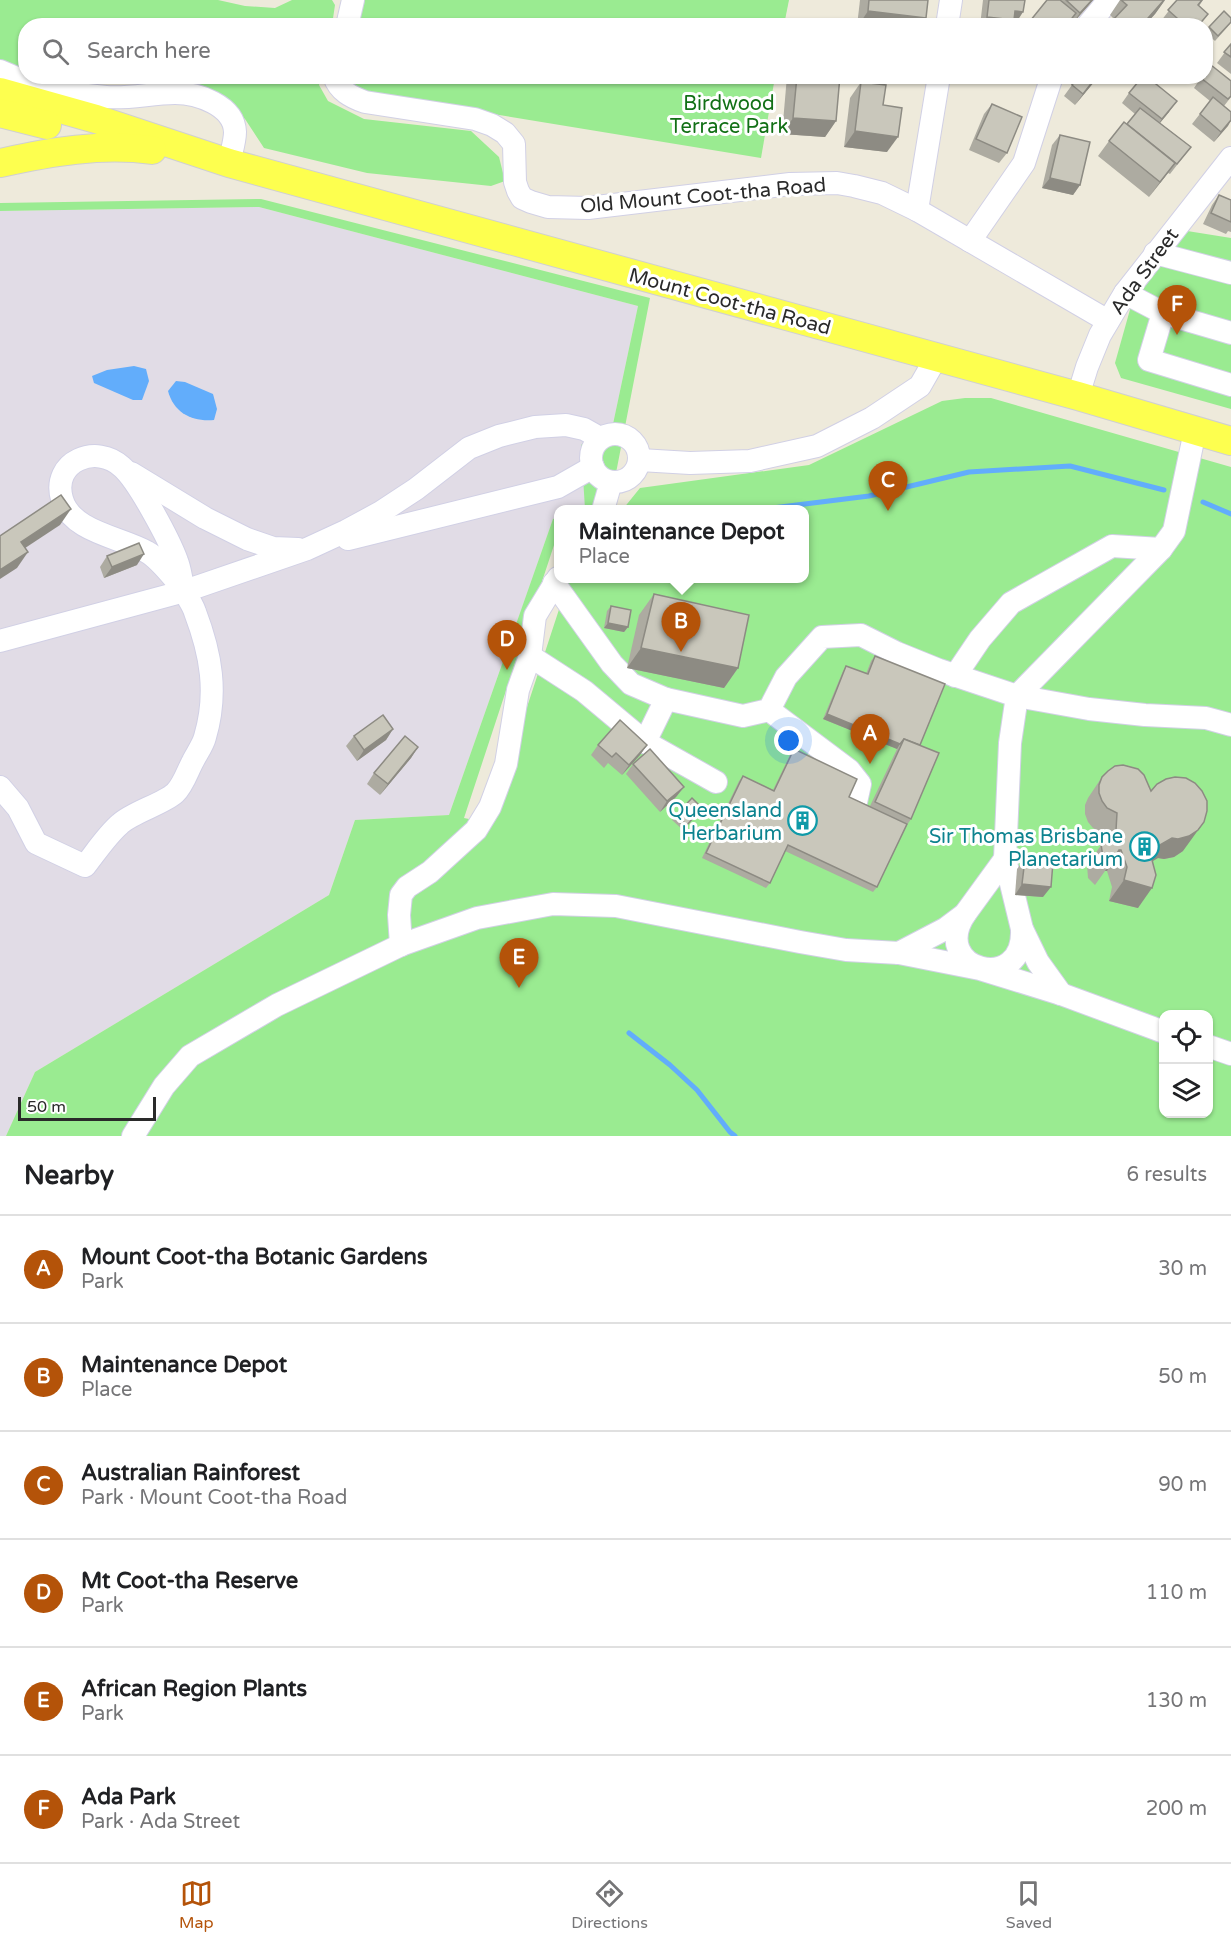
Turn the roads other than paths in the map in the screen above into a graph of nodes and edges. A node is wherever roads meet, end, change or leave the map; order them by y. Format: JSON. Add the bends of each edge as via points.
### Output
{"nodes":[{"id":1,"x":353,"y":0,"type":"edge"},
{"id":2,"x":951,"y":0,"type":"edge"},
{"id":3,"x":1109,"y":0,"type":"edge"},
{"id":4,"x":349,"y":18,"type":"edge"},
{"id":5,"x":948,"y":18,"type":"edge"},
{"id":6,"x":1094,"y":18,"type":"edge"},
{"id":7,"x":0,"y":71,"type":"edge"},
{"id":8,"x":18,"y":78,"type":"edge"},
{"id":9,"x":37,"y":84,"type":"edge"},
{"id":10,"x":338,"y":84,"type":"edge"},
{"id":11,"x":938,"y":84,"type":"edge"},
{"id":12,"x":1049,"y":84,"type":"edge"},
{"id":13,"x":0,"y":92,"type":"edge"},
{"id":14,"x":0,"y":113,"type":"edge"},
{"id":15,"x":164,"y":152,"type":"junction"},
{"id":16,"x":1231,"y":158,"type":"edge"},
{"id":17,"x":0,"y":163,"type":"edge"},
{"id":18,"x":228,"y":163,"type":"junction"},
{"id":19,"x":917,"y":210,"type":"junction"},
{"id":20,"x":970,"y":241,"type":"junction"},
{"id":21,"x":1155,"y":253,"type":"junction"},
{"id":22,"x":1231,"y":273,"type":"edge"},
{"id":23,"x":1125,"y":292,"type":"junction"},
{"id":24,"x":1163,"y":313,"type":"junction"},
{"id":25,"x":1108,"y":321,"type":"junction"},
{"id":26,"x":1231,"y":333,"type":"edge"},
{"id":27,"x":936,"y":358,"type":"junction"},
{"id":28,"x":1231,"y":385,"type":"edge"},
{"id":29,"x":1078,"y":396,"type":"junction"},
{"id":30,"x":1195,"y":431,"type":"junction"},
{"id":31,"x":600,"y":438,"type":"junction"},
{"id":32,"x":1231,"y":441,"type":"edge"},
{"id":33,"x":640,"y":460,"type":"junction"},
{"id":34,"x":592,"y":467,"type":"junction"},
{"id":35,"x":126,"y":470,"type":"junction"},
{"id":36,"x":611,"y":482,"type":"junction"},
{"id":37,"x":604,"y":505,"type":"edge"},
{"id":38,"x":307,"y":549,"type":"junction"},
{"id":39,"x":1161,"y":549,"type":"junction"},
{"id":40,"x":555,"y":583,"type":"edge"},
{"id":41,"x":557,"y":583,"type":"edge"},
{"id":42,"x":185,"y":591,"type":"junction"},
{"id":43,"x":0,"y":641,"type":"edge"},
{"id":44,"x":530,"y":656,"type":"junction"},
{"id":45,"x":955,"y":676,"type":"junction"},
{"id":46,"x":1017,"y":696,"type":"junction"},
{"id":47,"x":666,"y":699,"type":"junction"},
{"id":48,"x":769,"y":710,"type":"junction"},
{"id":49,"x":1231,"y":725,"type":"edge"},
{"id":50,"x":645,"y":742,"type":"junction"},
{"id":51,"x":716,"y":782,"type":"dead end"},
{"id":52,"x":0,"y":787,"type":"edge"},
{"id":53,"x":856,"y":802,"type":"edge"},
{"id":54,"x":1005,"y":859,"type":"junction"},
{"id":55,"x":965,"y":914,"type":"junction"},
{"id":56,"x":1022,"y":929,"type":"junction"},
{"id":57,"x":401,"y":945,"type":"junction"},
{"id":58,"x":899,"y":953,"type":"junction"},
{"id":59,"x":981,"y":969,"type":"junction"},
{"id":60,"x":1061,"y":994,"type":"junction"},
{"id":61,"x":1159,"y":1030,"type":"edge"},
{"id":62,"x":1213,"y":1047,"type":"edge"},
{"id":63,"x":1231,"y":1054,"type":"edge"},
{"id":64,"x":133,"y":1136,"type":"edge"}],
"edges":[{"from":1,"to":4,"type":"street"},
{"from":2,"to":5,"type":"street"},
{"from":3,"to":6,"type":"street"},
{"from":7,"to":8,"type":"street"},
{"from":9,"to":18,"type":"street","via":[[109,98],[185,93],[204,99],[218,105],[232,119],[235,130]]},
{"from":10,"to":19,"type":"street","name":"Old Mount Coot-tha Road","via":[[350,96],[365,102],[492,125],[514,144],[515,182],[522,198],[548,207],[621,206],[790,184],[837,183],[882,193]]},
{"from":11,"to":19,"type":"street"},
{"from":12,"to":20,"type":"street","via":[[1024,163]]},
{"from":13,"to":18,"type":"main road","name":"Mount Coot-tha Road"},
{"from":14,"to":15,"type":"main road","name":"Mount Coot-tha Road"},
{"from":15,"to":17,"type":"main road","via":[[110,147]]},
{"from":15,"to":18,"type":"main road","name":"Mount Coot-tha Road"},
{"from":16,"to":21,"type":"street","name":"Ada Street"},
{"from":18,"to":27,"type":"main road","name":"Mount Coot-tha Road"},
{"from":19,"to":20,"type":"street","name":"Old Mount Coot-tha Road"},
{"from":20,"to":25,"type":"street","name":"Old Mount Coot-tha Road"},
{"from":21,"to":22,"type":"street"},
{"from":21,"to":23,"type":"street","name":"Ada Street"},
{"from":23,"to":24,"type":"street"},
{"from":23,"to":25,"type":"street","name":"Ada Street"},
{"from":24,"to":26,"type":"street"},
{"from":24,"to":28,"type":"street","via":[[1149,360]]},
{"from":25,"to":29,"type":"street","name":"Ada Street"},
{"from":27,"to":29,"type":"main road","name":"Mount Coot-tha Road"},
{"from":27,"to":33,"type":"street","via":[[920,386],[872,418],[817,446],[750,461]]},
{"from":29,"to":30,"type":"main road","name":"Mount Coot-tha Road"},
{"from":30,"to":32,"type":"main road","name":"Mount Coot-tha Road"},
{"from":30,"to":39,"type":"street","via":[[1174,531]]},
{"from":31,"to":33,"type":"street","via":[[624,434],[636,445]]},
{"from":31,"to":34,"type":"street","via":[[591,452]]},
{"from":31,"to":38,"type":"street","via":[[566,425],[535,427],[499,436],[469,448],[381,512]]},
{"from":33,"to":36,"type":"street","via":[[633,475]]},
{"from":34,"to":36,"type":"street"},
{"from":34,"to":38,"type":"street","via":[[558,487]]},
{"from":35,"to":38,"type":"street","via":[[247,539],[273,548]]},
{"from":35,"to":42,"type":"street","via":[[170,544]]},
{"from":35,"to":42,"type":"street","via":[[114,459],[82,458],[61,476],[59,491],[64,508],[95,532],[150,553]]},
{"from":36,"to":37,"type":"street"},
{"from":38,"to":42,"type":"street"},
{"from":39,"to":45,"type":"street","via":[[1112,546],[1011,603]]},
{"from":39,"to":46,"type":"street"},
{"from":40,"to":44,"type":"street","via":[[535,616]]},
{"from":41,"to":47,"type":"street","via":[[612,664],[631,684]]},
{"from":42,"to":43,"type":"street"},
{"from":42,"to":52,"type":"street","via":[[208,650],[213,696],[205,738],[176,792],[120,823],[85,866],[36,843],[18,808]]},
{"from":44,"to":50,"type":"street","via":[[584,691]]},
{"from":44,"to":57,"type":"street","via":[[518,690],[506,764],[490,807],[476,830],[401,895]]},
{"from":45,"to":46,"type":"street"},
{"from":45,"to":48,"type":"street","via":[[861,635],[822,637],[786,677]]},
{"from":46,"to":49,"type":"street","via":[[1089,709],[1206,718]]},
{"from":46,"to":54,"type":"street","via":[[1010,743]]},
{"from":47,"to":48,"type":"street","via":[[743,716]]},
{"from":47,"to":50,"type":"street"},
{"from":48,"to":53,"type":"street","via":[[849,770],[860,784]]},
{"from":50,"to":51,"type":"street"},
{"from":54,"to":55,"type":"street"},
{"from":54,"to":56,"type":"street"},
{"from":55,"to":58,"type":"street"},
{"from":55,"to":59,"type":"street","via":[[957,925],[958,951],[966,962]]},
{"from":56,"to":59,"type":"street","via":[[1022,942],[1008,964]]},
{"from":56,"to":60,"type":"street","via":[[1038,962]]},
{"from":57,"to":58,"type":"street","via":[[477,918],[553,904],[616,906],[846,950]]},
{"from":57,"to":64,"type":"street","via":[[277,1005],[190,1056],[164,1086]]},
{"from":58,"to":59,"type":"street"},
{"from":59,"to":60,"type":"street"},
{"from":60,"to":61,"type":"street"},
{"from":62,"to":63,"type":"street"}]}
